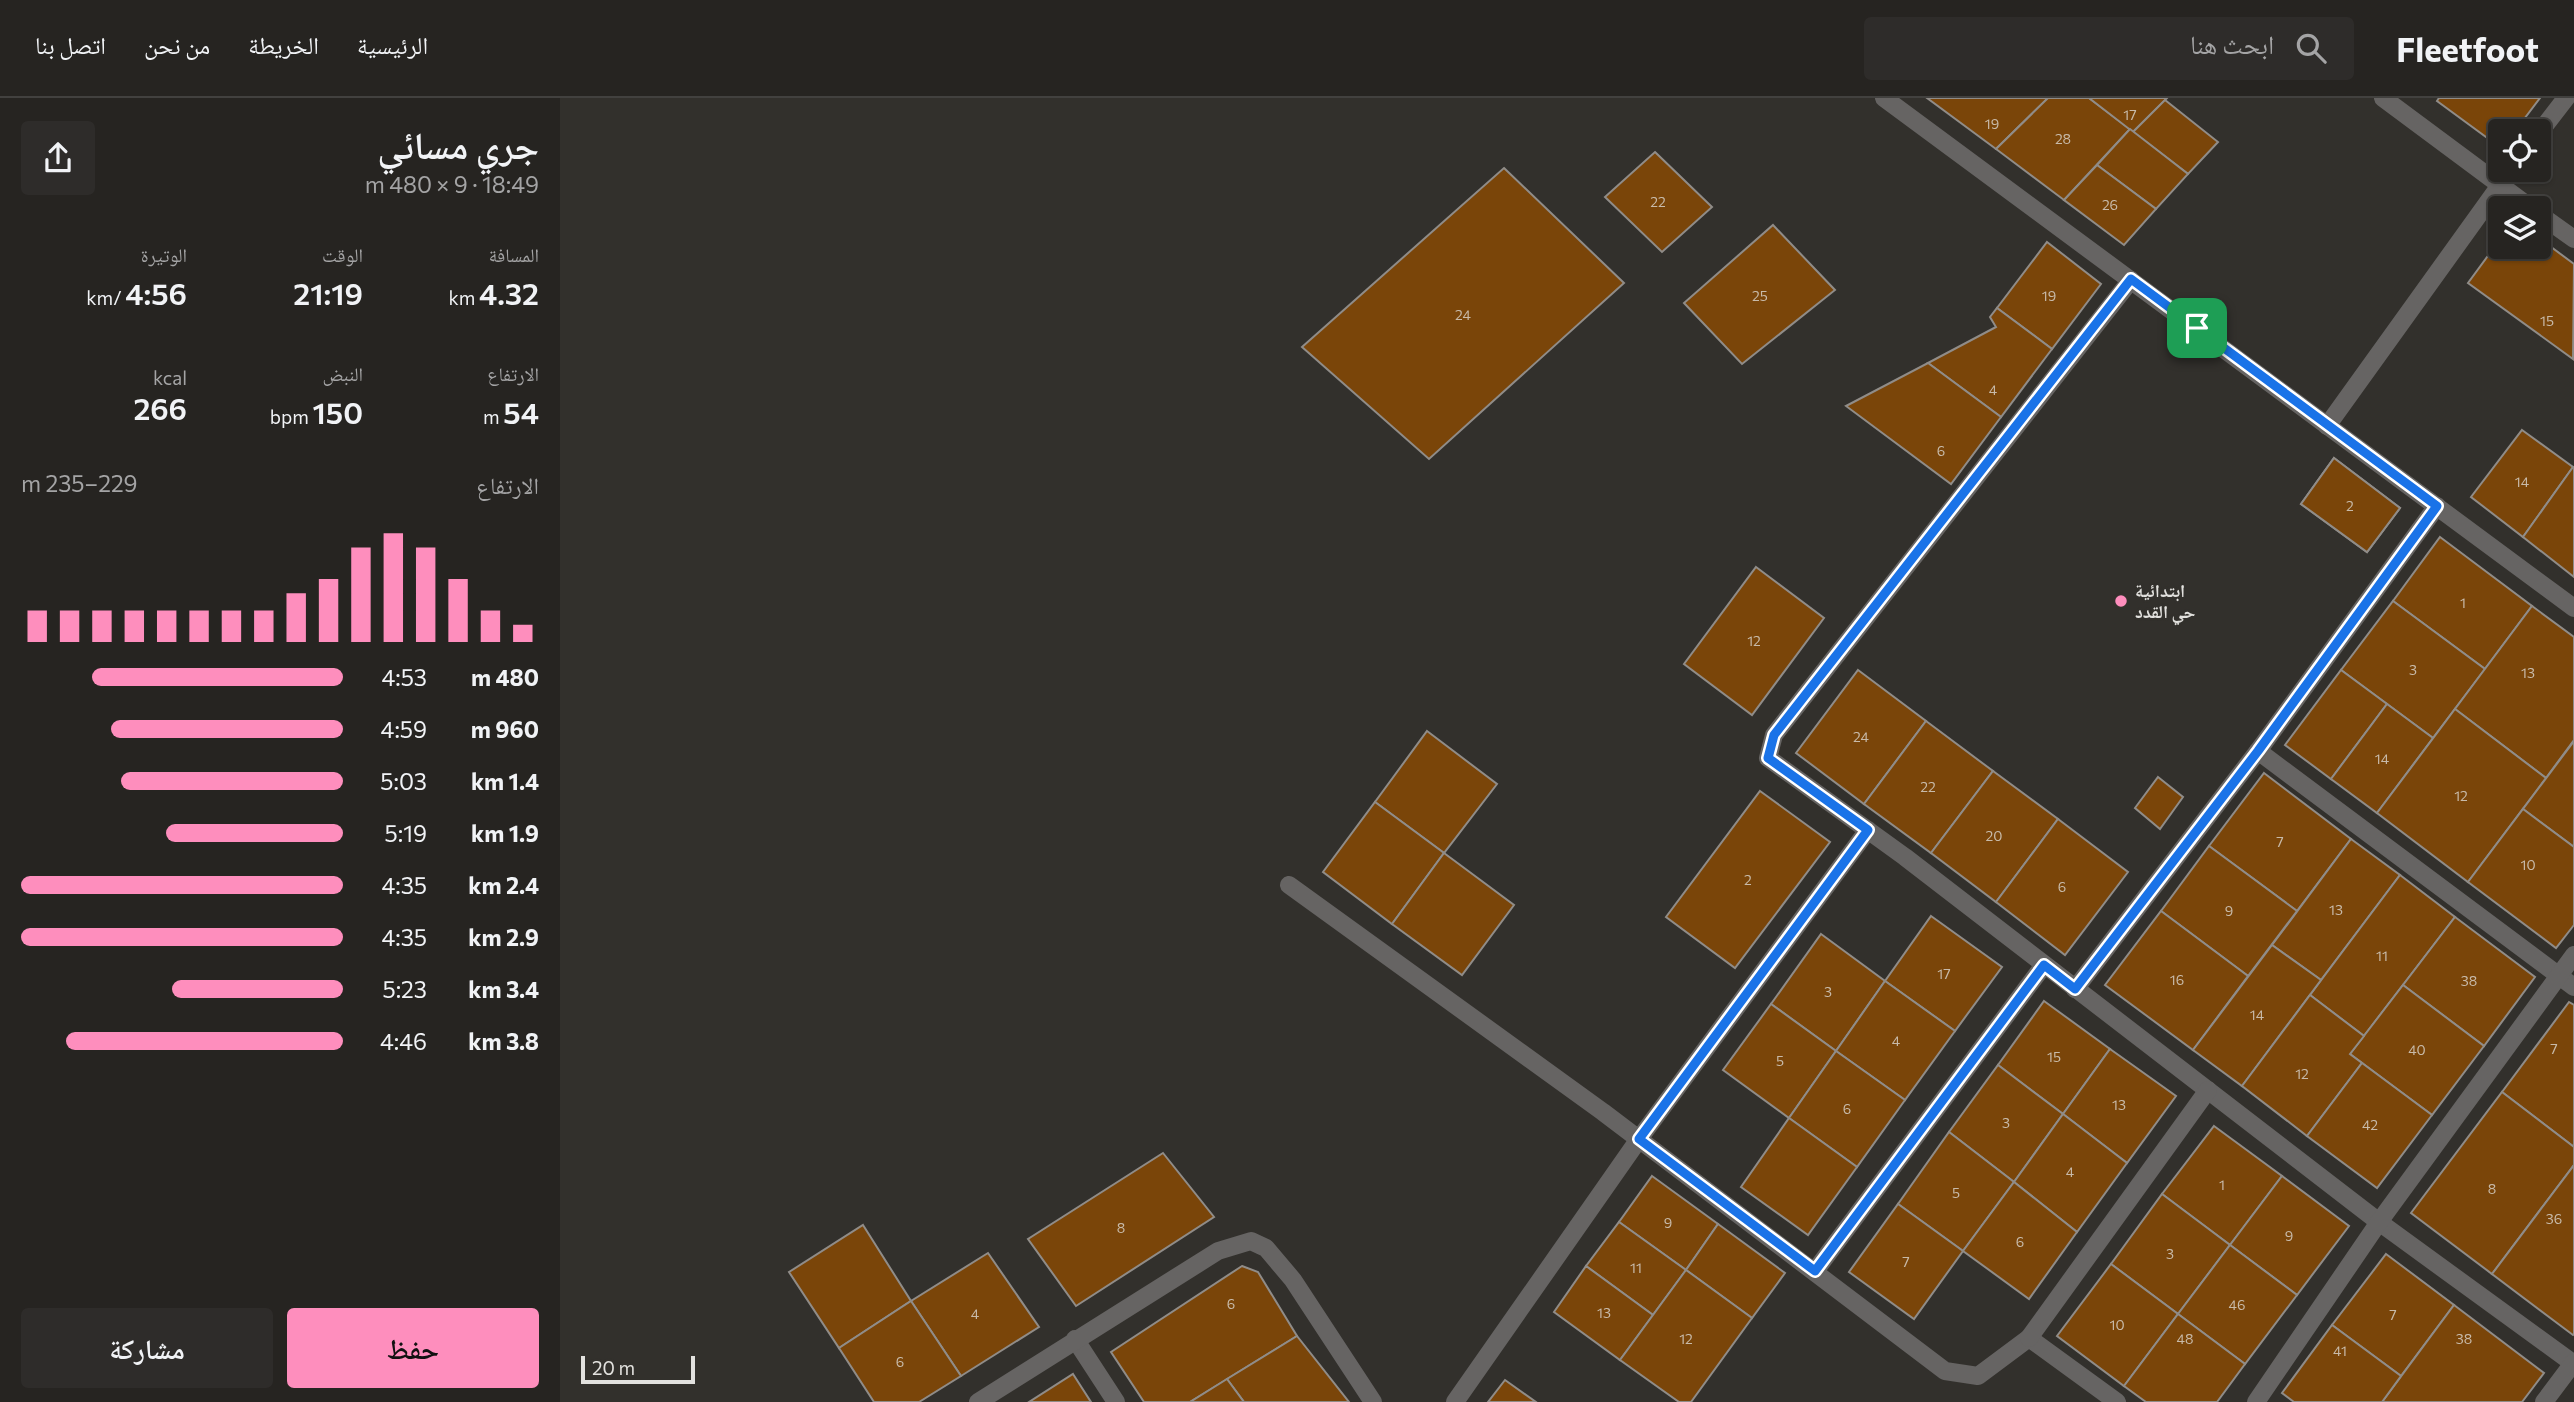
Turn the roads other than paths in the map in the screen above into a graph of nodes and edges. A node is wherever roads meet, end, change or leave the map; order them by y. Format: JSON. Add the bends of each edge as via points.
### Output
{"nodes":[{"id":1,"x":1884,"y":98,"type":"edge"},
{"id":2,"x":2383,"y":98,"type":"edge"},
{"id":3,"x":2566,"y":98,"type":"edge"},
{"id":4,"x":2550,"y":119,"type":"edge"},
{"id":5,"x":2501,"y":182,"type":"edge"},
{"id":6,"x":2499,"y":185,"type":"junction"},
{"id":7,"x":2514,"y":196,"type":"edge"},
{"id":8,"x":2551,"y":223,"type":"edge"},
{"id":9,"x":2574,"y":239,"type":"edge"},
{"id":10,"x":2131,"y":279,"type":"junction"},
{"id":11,"x":2328,"y":426,"type":"junction"},
{"id":12,"x":2437,"y":506,"type":"junction"},
{"id":13,"x":2574,"y":608,"type":"edge"},
{"id":14,"x":2258,"y":751,"type":"junction"},
{"id":15,"x":1868,"y":830,"type":"junction"},
{"id":16,"x":1289,"y":886,"type":"dead end"},
{"id":17,"x":2574,"y":956,"type":"edge"},
{"id":18,"x":2044,"y":965,"type":"junction"},
{"id":19,"x":2558,"y":976,"type":"junction"},
{"id":20,"x":2574,"y":987,"type":"edge"},
{"id":21,"x":2075,"y":989,"type":"junction"},
{"id":22,"x":2208,"y":1090,"type":"junction"},
{"id":23,"x":1639,"y":1139,"type":"junction"},
{"id":24,"x":2379,"y":1222,"type":"junction"},
{"id":25,"x":1815,"y":1271,"type":"junction"},
{"id":26,"x":2029,"y":1338,"type":"junction"},
{"id":27,"x":1075,"y":1339,"type":"junction"},
{"id":28,"x":2574,"y":1363,"type":"edge"},
{"id":29,"x":978,"y":1402,"type":"edge"},
{"id":30,"x":1116,"y":1402,"type":"edge"},
{"id":31,"x":1373,"y":1402,"type":"edge"},
{"id":32,"x":1455,"y":1402,"type":"edge"},
{"id":33,"x":2117,"y":1402,"type":"edge"},
{"id":34,"x":2256,"y":1402,"type":"edge"},
{"id":35,"x":2544,"y":1402,"type":"edge"}],
"edges":[{"from":1,"to":10,"type":"street"},
{"from":2,"to":6,"type":"street"},
{"from":3,"to":4,"type":"street"},
{"from":5,"to":6,"type":"street"},
{"from":6,"to":7,"type":"street"},
{"from":6,"to":11,"type":"street"},
{"from":8,"to":9,"type":"street"},
{"from":10,"to":11,"type":"street"},
{"from":10,"to":15,"type":"street","via":[[1774,735],[1768,758]]},
{"from":11,"to":12,"type":"street"},
{"from":12,"to":13,"type":"street"},
{"from":12,"to":14,"type":"street"},
{"from":14,"to":19,"type":"street"},
{"from":14,"to":21,"type":"street"},
{"from":15,"to":18,"type":"street"},
{"from":15,"to":23,"type":"street"},
{"from":16,"to":23,"type":"street"},
{"from":17,"to":19,"type":"street"},
{"from":18,"to":21,"type":"street"},
{"from":18,"to":25,"type":"street"},
{"from":19,"to":20,"type":"street"},
{"from":19,"to":24,"type":"street"},
{"from":21,"to":22,"type":"street"},
{"from":22,"to":24,"type":"street"},
{"from":22,"to":26,"type":"street"},
{"from":23,"to":25,"type":"street"},
{"from":23,"to":32,"type":"street"},
{"from":24,"to":28,"type":"street"},
{"from":24,"to":34,"type":"street"},
{"from":25,"to":26,"type":"street","via":[[1945,1371],[1978,1376]]},
{"from":26,"to":33,"type":"street"},
{"from":27,"to":29,"type":"street"},
{"from":27,"to":30,"type":"street"},
{"from":27,"to":31,"type":"street","via":[[1218,1251],[1251,1241],[1266,1248],[1293,1280]]},
{"from":28,"to":35,"type":"street"}]}
